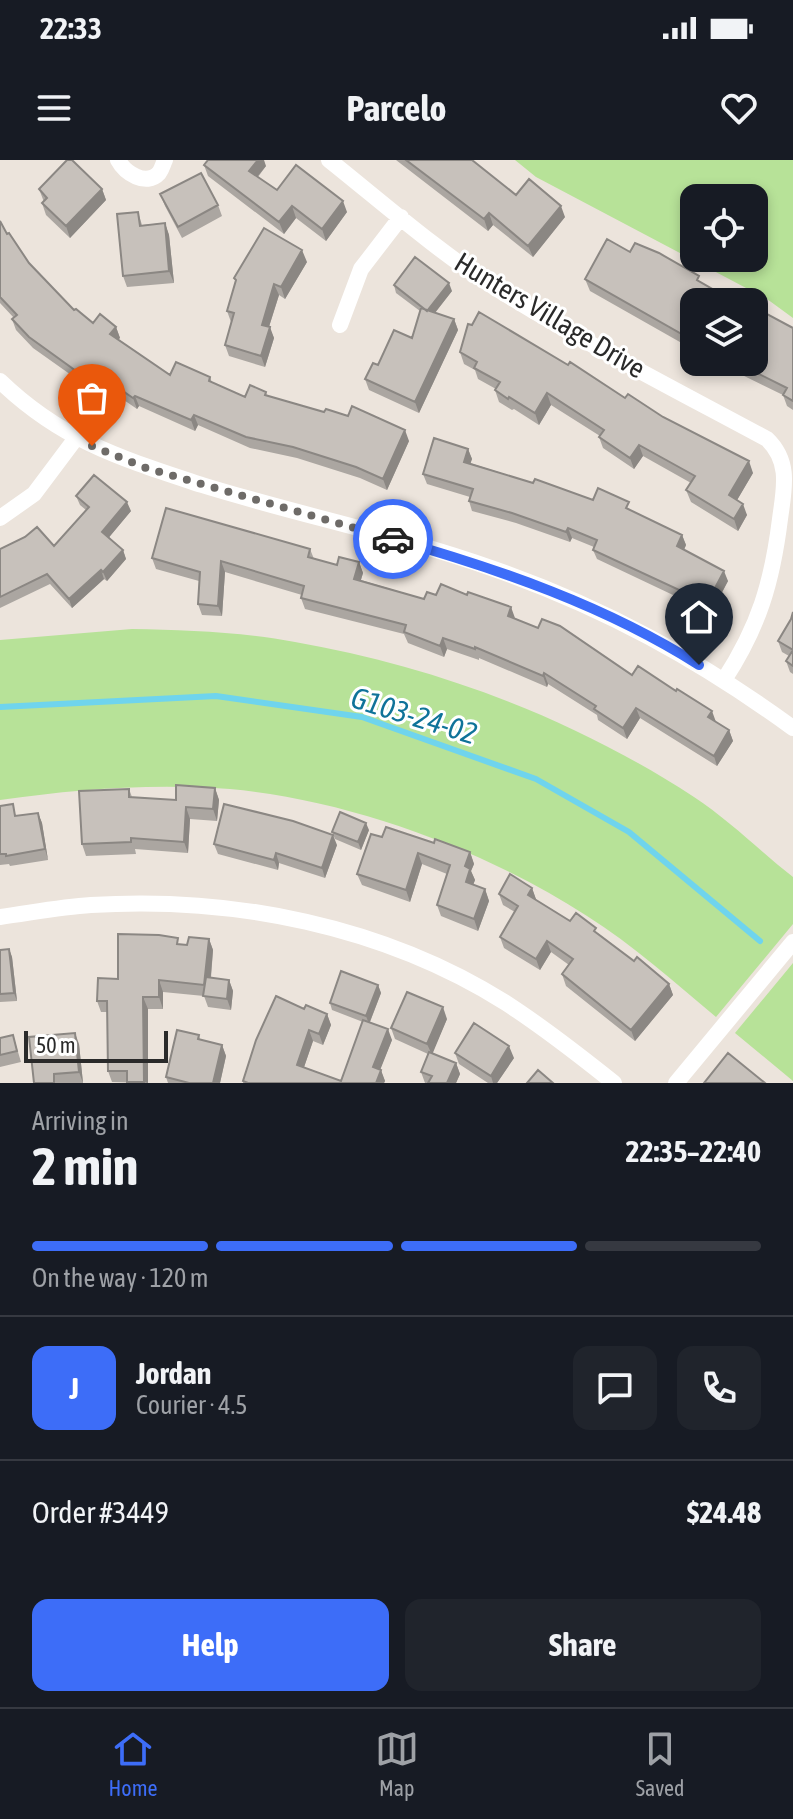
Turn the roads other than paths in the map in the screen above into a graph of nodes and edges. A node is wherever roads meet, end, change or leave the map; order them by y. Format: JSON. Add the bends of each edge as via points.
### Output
{"nodes":[{"id":1,"x":118,"y":160,"type":"edge"},
{"id":2,"x":165,"y":160,"type":"edge"},
{"id":3,"x":329,"y":160,"type":"edge"},
{"id":4,"x":401,"y":217,"type":"junction"},
{"id":5,"x":340,"y":325,"type":"dead end"},
{"id":6,"x":0,"y":381,"type":"edge"},
{"id":7,"x":76,"y":438,"type":"junction"},
{"id":8,"x":0,"y":518,"type":"edge"},
{"id":9,"x":724,"y":680,"type":"junction"},
{"id":10,"x":793,"y":728,"type":"edge"},
{"id":11,"x":0,"y":917,"type":"edge"},
{"id":12,"x":793,"y":942,"type":"edge"},
{"id":13,"x":614,"y":1083,"type":"edge"},
{"id":14,"x":676,"y":1083,"type":"edge"}],
"edges":[{"from":1,"to":2,"type":"street","via":[[135,177],[148,179],[159,173]]},
{"from":3,"to":4,"type":"street","name":"Hunters Village Drive"},
{"from":4,"to":5,"type":"street","via":[[361,269]]},
{"from":4,"to":9,"type":"street","name":"Hunters Village Drive","via":[[492,285],[767,439],[778,450],[785,484],[767,594]]},
{"from":6,"to":7,"type":"street"},
{"from":7,"to":8,"type":"street","via":[[34,494]]},
{"from":7,"to":9,"type":"street","via":[[146,468],[494,569],[608,615]]},
{"from":9,"to":10,"type":"street"},
{"from":11,"to":13,"type":"street","via":[[136,903],[236,909],[327,927],[468,982],[547,1031]]},
{"from":12,"to":14,"type":"street"}]}
